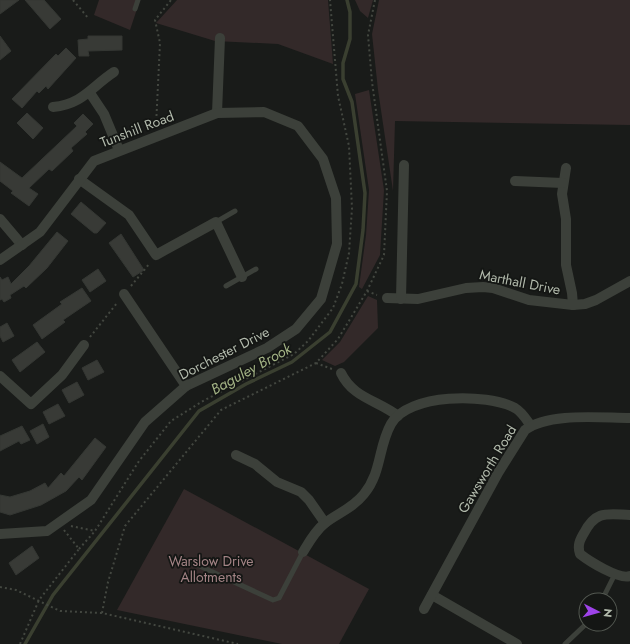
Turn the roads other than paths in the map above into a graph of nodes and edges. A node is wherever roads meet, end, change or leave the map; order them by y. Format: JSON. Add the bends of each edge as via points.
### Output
{"nodes":[{"id":1,"x":138,"y":0,"type":"edge"},
{"id":2,"x":135,"y":9,"type":"dead end"},
{"id":3,"x":220,"y":38,"type":"dead end"},
{"id":4,"x":114,"y":72,"type":"dead end"},
{"id":5,"x":90,"y":93,"type":"junction"},
{"id":6,"x":53,"y":106,"type":"dead end"},
{"id":7,"x":217,"y":113,"type":"junction"},
{"id":8,"x":298,"y":126,"type":"joint"},
{"id":9,"x":119,"y":150,"type":"junction"},
{"id":10,"x":404,"y":165,"type":"dead end"},
{"id":11,"x":566,"y":168,"type":"dead end"},
{"id":12,"x":79,"y":179,"type":"junction"},
{"id":13,"x":515,"y":181,"type":"dead end"},
{"id":14,"x":563,"y":183,"type":"junction"},
{"id":15,"x":235,"y":211,"type":"dead end"},
{"id":16,"x":0,"y":219,"type":"edge"},
{"id":17,"x":216,"y":222,"type":"junction"},
{"id":18,"x":22,"y":245,"type":"junction"},
{"id":19,"x":0,"y":260,"type":"edge"},
{"id":20,"x":256,"y":269,"type":"dead end"},
{"id":21,"x":242,"y":277,"type":"junction"},
{"id":22,"x":630,"y":281,"type":"edge"},
{"id":23,"x":226,"y":286,"type":"dead end"},
{"id":24,"x":124,"y":294,"type":"road end"},
{"id":25,"x":387,"y":298,"type":"dead end"},
{"id":26,"x":401,"y":299,"type":"junction"},
{"id":27,"x":573,"y":305,"type":"junction"},
{"id":28,"x":84,"y":345,"type":"road end"},
{"id":29,"x":341,"y":373,"type":"road end"},
{"id":30,"x":0,"y":376,"type":"edge"},
{"id":31,"x":186,"y":386,"type":"junction"},
{"id":32,"x":398,"y":416,"type":"junction"},
{"id":33,"x":630,"y":418,"type":"edge"},
{"id":34,"x":531,"y":426,"type":"junction"},
{"id":35,"x":236,"y":455,"type":"dead end"},
{"id":36,"x":630,"y":515,"type":"edge"},
{"id":37,"x":325,"y":523,"type":"junction"},
{"id":38,"x":0,"y":534,"type":"edge"},
{"id":39,"x":303,"y":552,"type":"joint"},
{"id":40,"x":191,"y":562,"type":"dead end"},
{"id":41,"x":615,"y":574,"type":"junction"},
{"id":42,"x":630,"y":576,"type":"edge"},
{"id":43,"x":606,"y":592,"type":"edge"},
{"id":44,"x":432,"y":594,"type":"junction"},
{"id":45,"x":424,"y":609,"type":"dead end"},
{"id":46,"x":578,"y":632,"type":"edge"},
{"id":47,"x":517,"y":644,"type":"edge"},
{"id":48,"x":565,"y":644,"type":"edge"}],
"edges":[{"from":1,"to":2,"type":"lane"},
{"from":3,"to":7,"type":"street"},
{"from":4,"to":5,"type":"street","via":[[98,82]]},
{"from":5,"to":6,"type":"street","via":[[65,106]]},
{"from":5,"to":9,"type":"street","via":[[104,114]]},
{"from":7,"to":8,"type":"street","name":"Tunshill Road","via":[[264,112]]},
{"from":7,"to":9,"type":"street","name":"Tunshill Road"},
{"from":8,"to":31,"type":"street","name":"Dorchester Drive","via":[[323,159],[336,198],[337,244],[321,299],[296,329],[267,348]]},
{"from":9,"to":12,"type":"street","name":"Tunshill Road","via":[[94,161]]},
{"from":10,"to":26,"type":"street"},
{"from":11,"to":14,"type":"street"},
{"from":12,"to":17,"type":"street","via":[[129,215],[156,255]]},
{"from":12,"to":18,"type":"street","name":"Tunshill Road","via":[[40,232]]},
{"from":13,"to":14,"type":"street"},
{"from":14,"to":27,"type":"street","via":[[566,266]]},
{"from":15,"to":17,"type":"lane"},
{"from":16,"to":18,"type":"street"},
{"from":17,"to":21,"type":"street"},
{"from":18,"to":19,"type":"street","name":"Tunshill Road"},
{"from":20,"to":21,"type":"lane"},
{"from":21,"to":23,"type":"lane"},
{"from":22,"to":27,"type":"street","name":"Marthall Drive","via":[[596,300]]},
{"from":24,"to":31,"type":"street"},
{"from":25,"to":26,"type":"street","name":"Marthall Drive"},
{"from":26,"to":27,"type":"street","name":"Marthall Drive","via":[[418,299],[466,288],[483,287],[544,303]]},
{"from":28,"to":30,"type":"street","via":[[62,375],[31,404]]},
{"from":29,"to":32,"type":"street","via":[[350,388]]},
{"from":31,"to":38,"type":"street","name":"Dorchester Drive","via":[[145,422],[91,500],[47,532]]},
{"from":32,"to":34,"type":"street","via":[[415,405],[427,402],[482,399],[516,408]]},
{"from":32,"to":37,"type":"street","via":[[391,424],[373,481],[356,503]]},
{"from":33,"to":34,"type":"street","name":"Gawsworth Road","via":[[560,419]]},
{"from":34,"to":44,"type":"street","name":"Gawsworth Road","via":[[516,442]]},
{"from":35,"to":37,"type":"street","via":[[255,464],[277,482],[301,492]]},
{"from":36,"to":41,"type":"street","via":[[596,516],[578,545],[580,554]]},
{"from":37,"to":39,"type":"street"},
{"from":39,"to":40,"type":"lane","via":[[278,598],[273,600]]},
{"from":41,"to":42,"type":"street","via":[[627,578]]},
{"from":41,"to":43,"type":"lane"},
{"from":44,"to":45,"type":"street","name":"Gawsworth Road"},
{"from":44,"to":47,"type":"street"},
{"from":46,"to":48,"type":"lane"}]}
